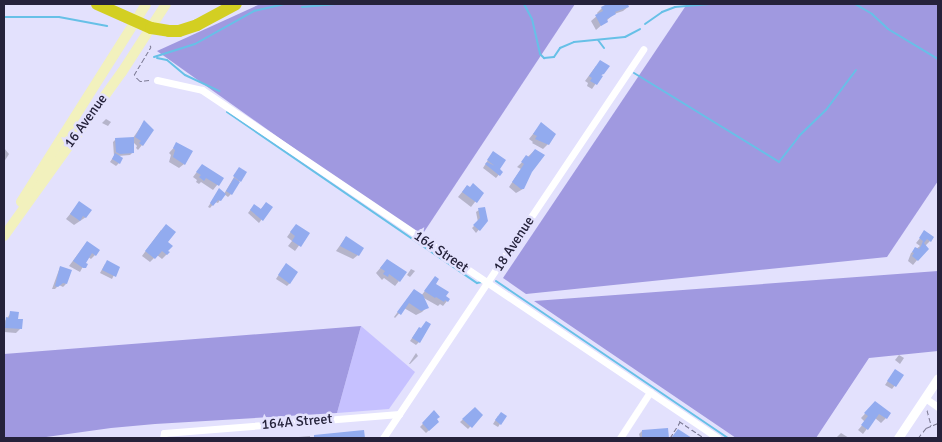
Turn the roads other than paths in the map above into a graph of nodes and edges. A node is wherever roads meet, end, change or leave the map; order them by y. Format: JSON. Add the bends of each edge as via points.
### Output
{"nodes":[{"id":1,"x":97,"y":4,"type":"edge"},
{"id":2,"x":146,"y":4,"type":"edge"},
{"id":3,"x":166,"y":4,"type":"edge"},
{"id":4,"x":236,"y":4,"type":"edge"},
{"id":5,"x":135,"y":21,"type":"junction"},
{"id":6,"x":151,"y":28,"type":"junction"},
{"id":7,"x":643,"y":49,"type":"dead end"},
{"id":8,"x":157,"y":80,"type":"road end"},
{"id":9,"x":4,"y":229,"type":"edge"},
{"id":10,"x":4,"y":236,"type":"edge"},
{"id":11,"x":488,"y":283,"type":"junction"},
{"id":12,"x":938,"y":378,"type":"edge"},
{"id":13,"x":650,"y":392,"type":"junction"},
{"id":14,"x":926,"y":402,"type":"junction"},
{"id":15,"x":938,"y":407,"type":"edge"},
{"id":16,"x":399,"y":414,"type":"junction"},
{"id":17,"x":164,"y":436,"type":"edge"},
{"id":18,"x":383,"y":438,"type":"edge"},
{"id":19,"x":620,"y":438,"type":"edge"},
{"id":20,"x":718,"y":438,"type":"edge"},
{"id":21,"x":898,"y":438,"type":"edge"}],
"edges":[{"from":1,"to":5,"type":"highway"},
{"from":2,"to":5,"type":"main road","name":"16 Avenue"},
{"from":3,"to":6,"type":"main road","name":"16 Avenue"},
{"from":4,"to":6,"type":"highway","via":[[188,29]]},
{"from":5,"to":6,"type":"highway"},
{"from":5,"to":9,"type":"main road","name":"16 Avenue"},
{"from":6,"to":10,"type":"main road","name":"16 Avenue"},
{"from":7,"to":11,"type":"street","name":"18 Avenue"},
{"from":8,"to":11,"type":"street","name":"164 Street","via":[[202,90]]},
{"from":11,"to":13,"type":"street","name":"164 Street"},
{"from":11,"to":16,"type":"street","name":"18 Avenue"},
{"from":12,"to":14,"type":"street"},
{"from":13,"to":19,"type":"street"},
{"from":13,"to":20,"type":"street","name":"164 Street"},
{"from":14,"to":15,"type":"street"},
{"from":14,"to":21,"type":"street"},
{"from":16,"to":17,"type":"street","name":"164A Street"},
{"from":16,"to":18,"type":"street","name":"18 Avenue"}]}
